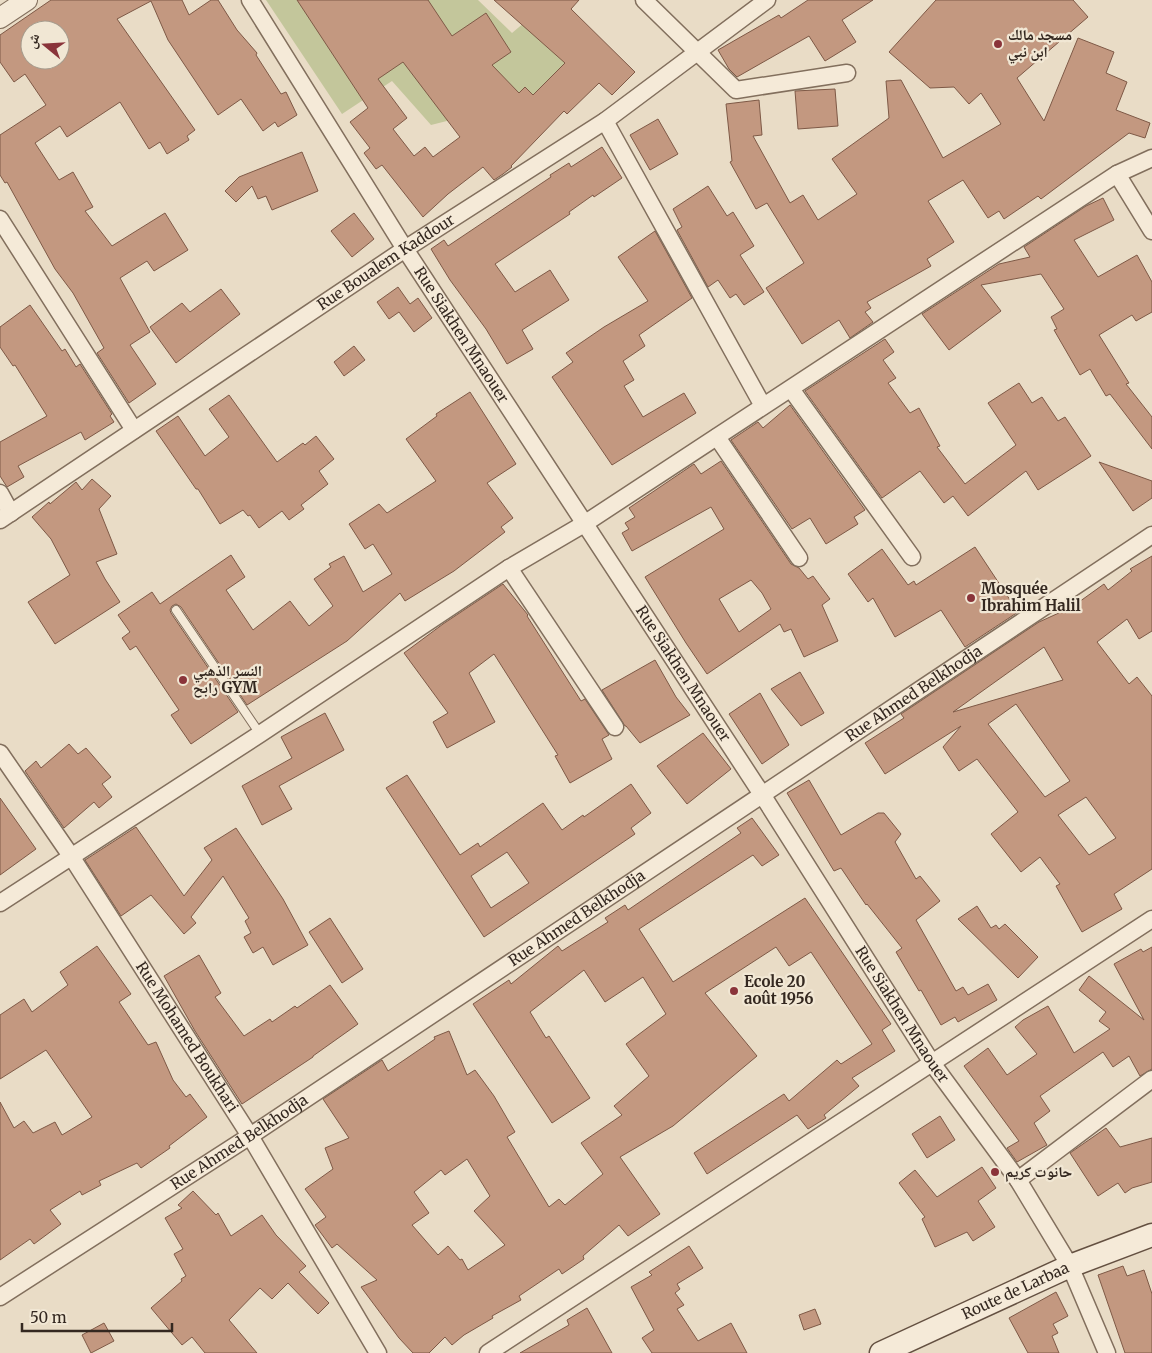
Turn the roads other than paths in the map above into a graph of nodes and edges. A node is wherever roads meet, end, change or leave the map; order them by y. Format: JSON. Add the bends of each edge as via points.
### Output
{"nodes":[{"id":1,"x":27,"y":0,"type":"edge"},
{"id":2,"x":250,"y":0,"type":"edge"},
{"id":3,"x":644,"y":0,"type":"edge"},
{"id":4,"x":767,"y":0,"type":"edge"},
{"id":5,"x":0,"y":18,"type":"edge"},
{"id":6,"x":697,"y":53,"type":"junction"},
{"id":7,"x":847,"y":73,"type":"dead end"},
{"id":8,"x":605,"y":121,"type":"junction"},
{"id":9,"x":1152,"y":158,"type":"edge"},
{"id":10,"x":1117,"y":174,"type":"junction"},
{"id":11,"x":0,"y":219,"type":"edge"},
{"id":12,"x":1152,"y":230,"type":"edge"},
{"id":13,"x":404,"y":248,"type":"junction"},
{"id":14,"x":790,"y":389,"type":"junction"},
{"id":15,"x":763,"y":406,"type":"junction"},
{"id":16,"x":134,"y":430,"type":"junction"},
{"id":17,"x":717,"y":437,"type":"junction"},
{"id":18,"x":0,"y":494,"type":"edge"},
{"id":19,"x":6,"y":516,"type":"edge"},
{"id":20,"x":584,"y":524,"type":"junction"},
{"id":21,"x":1152,"y":535,"type":"edge"},
{"id":22,"x":912,"y":557,"type":"dead end"},
{"id":23,"x":800,"y":558,"type":"dead end"},
{"id":24,"x":509,"y":568,"type":"junction"},
{"id":25,"x":176,"y":610,"type":"dead end"},
{"id":26,"x":614,"y":727,"type":"dead end"},
{"id":27,"x":260,"y":734,"type":"junction"},
{"id":28,"x":0,"y":753,"type":"edge"},
{"id":29,"x":763,"y":796,"type":"junction"},
{"id":30,"x":71,"y":856,"type":"junction"},
{"id":31,"x":0,"y":903,"type":"edge"},
{"id":32,"x":1152,"y":919,"type":"edge"},
{"id":33,"x":932,"y":1063,"type":"junction"},
{"id":34,"x":1152,"y":1079,"type":"edge"},
{"id":35,"x":250,"y":1136,"type":"junction"},
{"id":36,"x":1018,"y":1180,"type":"junction"},
{"id":37,"x":1152,"y":1235,"type":"edge"},
{"id":38,"x":1070,"y":1266,"type":"junction"},
{"id":39,"x":0,"y":1297,"type":"edge"},
{"id":40,"x":378,"y":1353,"type":"edge"},
{"id":41,"x":488,"y":1353,"type":"edge"},
{"id":42,"x":881,"y":1353,"type":"edge"},
{"id":43,"x":1107,"y":1353,"type":"edge"}],
"edges":[{"from":1,"to":5,"type":"street"},
{"from":2,"to":13,"type":"street","name":"Rue Siakhen Mnaouer"},
{"from":3,"to":6,"type":"street"},
{"from":4,"to":6,"type":"street","name":"Rue Boualem Kaddour"},
{"from":6,"to":7,"type":"street","via":[[736,90]]},
{"from":6,"to":8,"type":"street","name":"Rue Boualem Kaddour"},
{"from":8,"to":13,"type":"street","name":"Rue Boualem Kaddour"},
{"from":8,"to":15,"type":"street"},
{"from":9,"to":10,"type":"street"},
{"from":10,"to":12,"type":"street"},
{"from":10,"to":14,"type":"street"},
{"from":11,"to":16,"type":"street"},
{"from":13,"to":16,"type":"street","name":"Rue Boualem Kaddour"},
{"from":13,"to":20,"type":"street","name":"Rue Siakhen Mnaouer"},
{"from":14,"to":15,"type":"street"},
{"from":14,"to":22,"type":"street"},
{"from":15,"to":17,"type":"street"},
{"from":16,"to":19,"type":"street","name":"Rue Boualem Kaddour"},
{"from":17,"to":20,"type":"street"},
{"from":17,"to":23,"type":"street"},
{"from":18,"to":19,"type":"street"},
{"from":20,"to":24,"type":"street"},
{"from":20,"to":29,"type":"street","name":"Rue Siakhen Mnaouer"},
{"from":21,"to":29,"type":"street","name":"Rue Ahmed Belkhodja"},
{"from":24,"to":26,"type":"street"},
{"from":24,"to":27,"type":"street"},
{"from":25,"to":27,"type":"lane"},
{"from":27,"to":30,"type":"street"},
{"from":28,"to":30,"type":"street","name":"Rue Mohamed Boukhari"},
{"from":29,"to":33,"type":"street","name":"Rue Siakhen Mnaouer"},
{"from":29,"to":35,"type":"street","name":"Rue Ahmed Belkhodja"},
{"from":30,"to":31,"type":"street"},
{"from":30,"to":35,"type":"street","name":"Rue Mohamed Boukhari"},
{"from":32,"to":33,"type":"street"},
{"from":33,"to":36,"type":"street","name":"Rue Siakhen Mnaouer"},
{"from":33,"to":41,"type":"street"},
{"from":34,"to":36,"type":"street"},
{"from":35,"to":39,"type":"street","name":"Rue Ahmed Belkhodja"},
{"from":35,"to":40,"type":"street","name":"Rue Mohamed Boukhari"},
{"from":36,"to":38,"type":"street","name":"Rue Siakhen Mnaouer"},
{"from":37,"to":38,"type":"main road","name":"Route de Larbaa"},
{"from":38,"to":42,"type":"main road","name":"Route de Larbaa"},
{"from":38,"to":43,"type":"street","name":"Rue Siakhen Mnaouer"}]}
